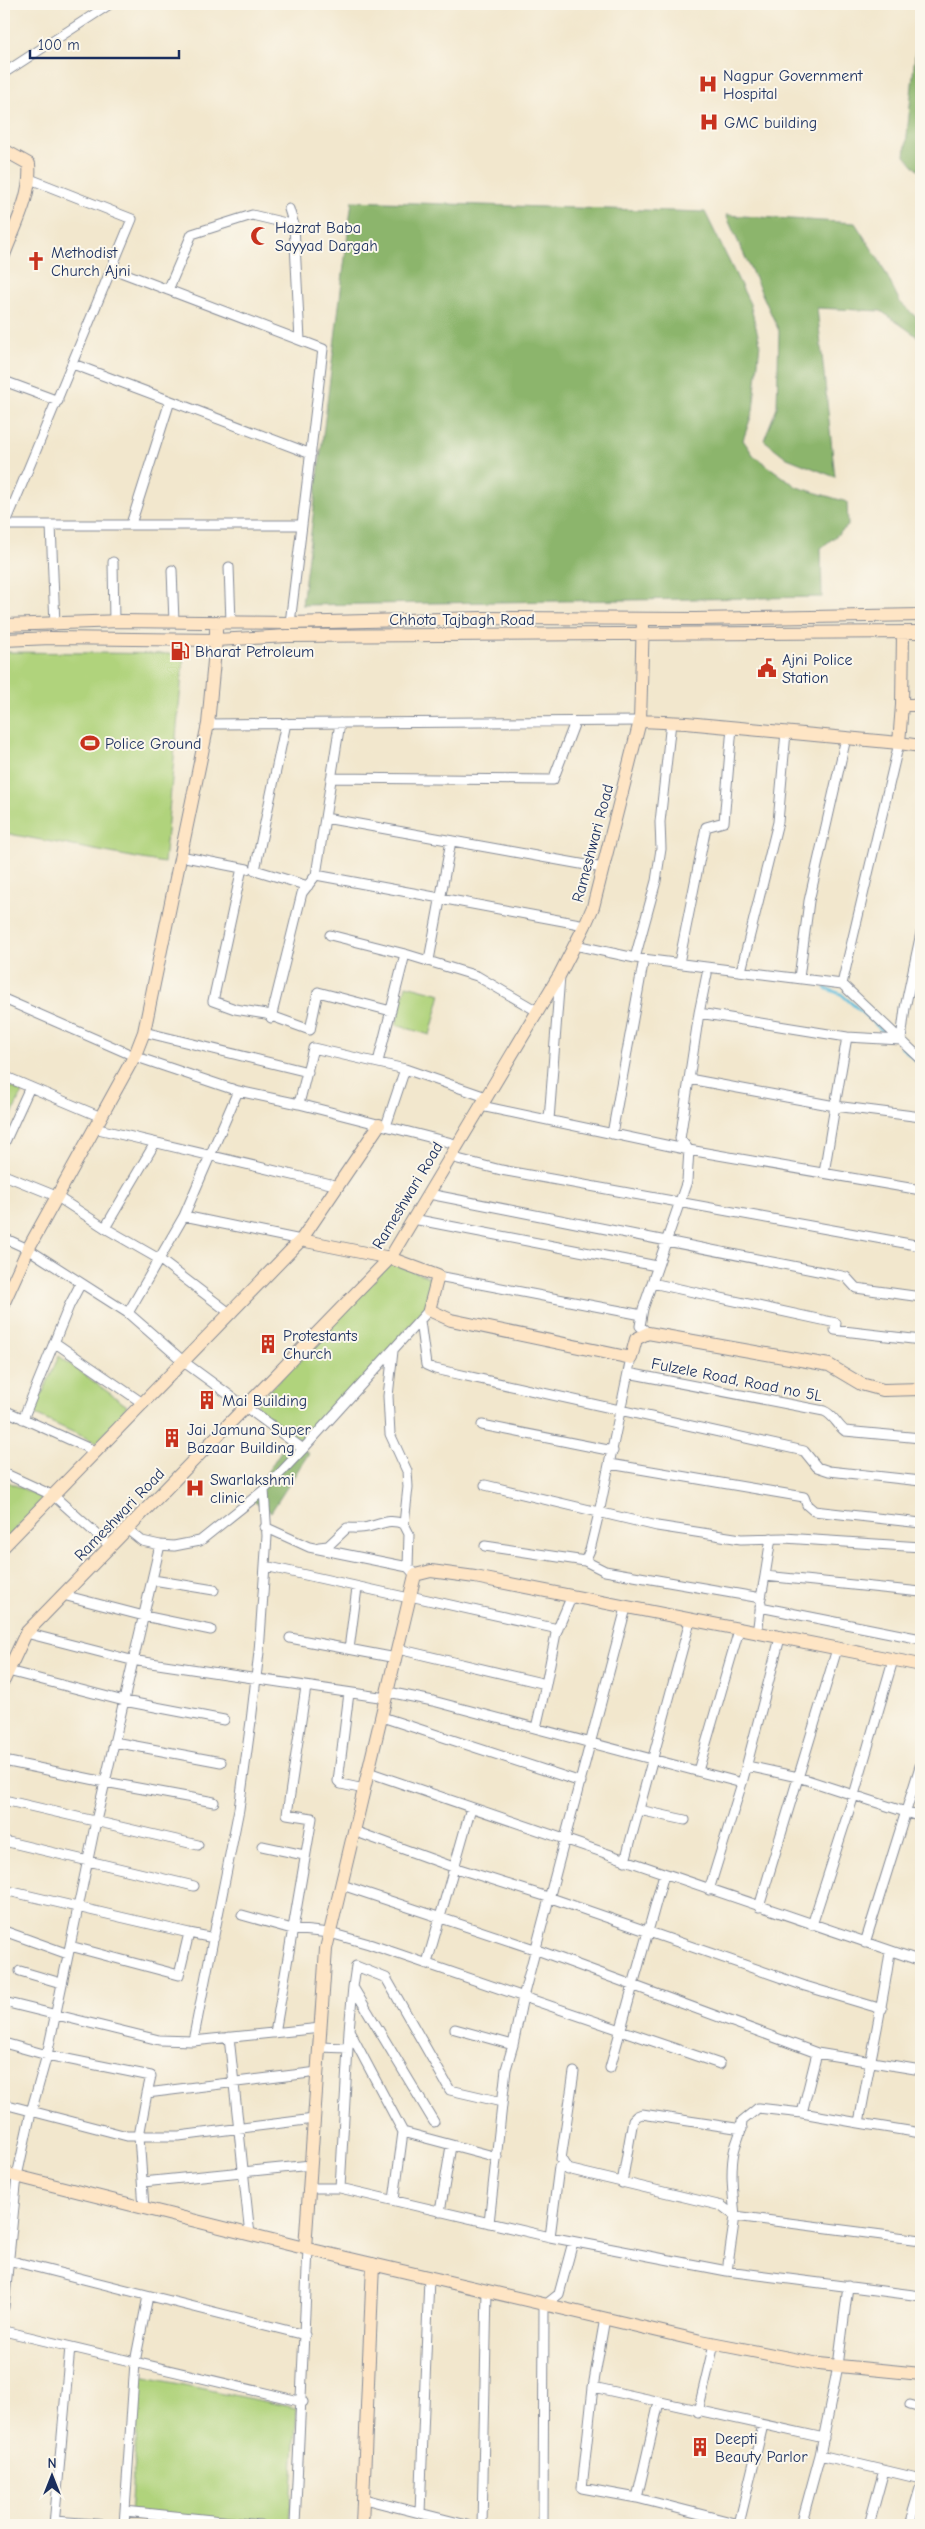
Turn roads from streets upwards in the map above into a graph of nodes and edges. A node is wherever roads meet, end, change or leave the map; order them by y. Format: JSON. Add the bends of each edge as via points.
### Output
{"nodes":[{"id":1,"x":110,"y":4,"type":"edge"},
{"id":2,"x":4,"y":73,"type":"edge"},
{"id":3,"x":4,"y":150,"type":"edge"},
{"id":4,"x":30,"y":179,"type":"junction"},
{"id":5,"x":289,"y":209,"type":"dead end"},
{"id":6,"x":294,"y":225,"type":"junction"},
{"id":7,"x":4,"y":254,"type":"edge"},
{"id":8,"x":113,"y":269,"type":"junction"},
{"id":9,"x":168,"y":290,"type":"junction"},
{"id":10,"x":300,"y":340,"type":"junction"},
{"id":11,"x":73,"y":364,"type":"junction"},
{"id":12,"x":4,"y":381,"type":"edge"},
{"id":13,"x":58,"y":401,"type":"junction"},
{"id":14,"x":170,"y":402,"type":"junction"},
{"id":15,"x":311,"y":454,"type":"junction"},
{"id":16,"x":131,"y":524,"type":"junction"},
{"id":17,"x":5,"y":525,"type":"edge"},
{"id":18,"x":302,"y":525,"type":"junction"},
{"id":19,"x":51,"y":526,"type":"junction"},
{"id":20,"x":113,"y":562,"type":"dead end"},
{"id":21,"x":229,"y":566,"type":"dead end"},
{"id":22,"x":172,"y":570,"type":"dead end"},
{"id":23,"x":921,"y":615,"type":"edge"},
{"id":24,"x":643,"y":619,"type":"junction"},
{"id":25,"x":114,"y":622,"type":"junction"},
{"id":26,"x":174,"y":622,"type":"junction"},
{"id":27,"x":216,"y":622,"type":"junction"},
{"id":28,"x":231,"y":622,"type":"junction"},
{"id":29,"x":290,"y":623,"type":"junction"},
{"id":30,"x":4,"y":625,"type":"edge"},
{"id":31,"x":55,"y":625,"type":"junction"},
{"id":32,"x":921,"y":632,"type":"edge"},
{"id":33,"x":902,"y":633,"type":"junction"},
{"id":34,"x":644,"y":635,"type":"junction"},
{"id":35,"x":4,"y":640,"type":"edge"},
{"id":36,"x":216,"y":640,"type":"junction"},
{"id":37,"x":902,"y":705,"type":"junction"},
{"id":38,"x":921,"y":705,"type":"edge"},
{"id":39,"x":640,"y":721,"type":"junction"},
{"id":40,"x":575,"y":722,"type":"junction"},
{"id":41,"x":672,"y":722,"type":"junction"},
{"id":42,"x":286,"y":723,"type":"junction"},
{"id":43,"x":340,"y":723,"type":"junction"},
{"id":44,"x":208,"y":724,"type":"junction"},
{"id":45,"x":732,"y":727,"type":"junction"},
{"id":46,"x":786,"y":732,"type":"junction"},
{"id":47,"x":846,"y":738,"type":"junction"},
{"id":48,"x":899,"y":743,"type":"junction"},
{"id":49,"x":921,"y":746,"type":"edge"},
{"id":50,"x":331,"y":778,"type":"junction"},
{"id":51,"x":325,"y":818,"type":"junction"},
{"id":52,"x":451,"y":841,"type":"junction"},
{"id":53,"x":180,"y":856,"type":"junction"},
{"id":54,"x":242,"y":868,"type":"junction"},
{"id":55,"x":603,"y":868,"type":"junction"},
{"id":56,"x":255,"y":870,"type":"junction"},
{"id":57,"x":316,"y":875,"type":"junction"},
{"id":58,"x":308,"y":886,"type":"junction"},
{"id":59,"x":442,"y":898,"type":"junction"},
{"id":60,"x":586,"y":925,"type":"junction"},
{"id":61,"x":921,"y":933,"type":"edge"},
{"id":62,"x":330,"y":935,"type":"dead end"},
{"id":63,"x":575,"y":945,"type":"junction"},
{"id":64,"x":405,"y":954,"type":"junction"},
{"id":65,"x":635,"y":958,"type":"junction"},
{"id":66,"x":429,"y":960,"type":"junction"},
{"id":67,"x":679,"y":963,"type":"junction"},
{"id":68,"x":643,"y":964,"type":"dead end"},
{"id":69,"x":741,"y":971,"type":"junction"},
{"id":70,"x":560,"y":974,"type":"junction"},
{"id":71,"x":707,"y":974,"type":"dead end"},
{"id":72,"x":798,"y":978,"type":"junction"},
{"id":73,"x":842,"y":984,"type":"junction"},
{"id":74,"x":4,"y":999,"type":"edge"},
{"id":75,"x":391,"y":1012,"type":"junction"},
{"id":76,"x":537,"y":1012,"type":"junction"},
{"id":77,"x":699,"y":1013,"type":"junction"},
{"id":78,"x":271,"y":1018,"type":"junction"},
{"id":79,"x":144,"y":1032,"type":"junction"},
{"id":80,"x":847,"y":1037,"type":"junction"},
{"id":81,"x":901,"y":1040,"type":"junction"},
{"id":82,"x":134,"y":1056,"type":"junction"},
{"id":83,"x":921,"y":1059,"type":"edge"},
{"id":84,"x":378,"y":1062,"type":"junction"},
{"id":85,"x":405,"y":1069,"type":"junction"},
{"id":86,"x":308,"y":1072,"type":"junction"},
{"id":87,"x":4,"y":1076,"type":"edge"},
{"id":88,"x":689,"y":1079,"type":"junction"},
{"id":89,"x":30,"y":1087,"type":"junction"},
{"id":90,"x":238,"y":1091,"type":"junction"},
{"id":91,"x":483,"y":1101,"type":"junction"},
{"id":92,"x":299,"y":1104,"type":"junction"},
{"id":93,"x":835,"y":1106,"type":"junction"},
{"id":94,"x":921,"y":1117,"type":"edge"},
{"id":95,"x":549,"y":1120,"type":"junction"},
{"id":96,"x":97,"y":1122,"type":"junction"},
{"id":97,"x":383,"y":1125,"type":"junction"},
{"id":98,"x":612,"y":1134,"type":"junction"},
{"id":99,"x":155,"y":1143,"type":"junction"},
{"id":100,"x":4,"y":1144,"type":"edge"},
{"id":101,"x":456,"y":1144,"type":"junction"},
{"id":102,"x":689,"y":1150,"type":"junction"},
{"id":103,"x":211,"y":1156,"type":"junction"},
{"id":104,"x":450,"y":1157,"type":"junction"},
{"id":105,"x":824,"y":1173,"type":"junction"},
{"id":106,"x":4,"y":1175,"type":"edge"},
{"id":107,"x":339,"y":1186,"type":"junction"},
{"id":108,"x":921,"y":1190,"type":"edge"},
{"id":109,"x":429,"y":1194,"type":"junction"},
{"id":110,"x":56,"y":1196,"type":"junction"},
{"id":111,"x":680,"y":1202,"type":"junction"},
{"id":112,"x":184,"y":1216,"type":"junction"},
{"id":113,"x":413,"y":1219,"type":"junction"},
{"id":114,"x":105,"y":1228,"type":"junction"},
{"id":115,"x":4,"y":1238,"type":"edge"},
{"id":116,"x":301,"y":1240,"type":"junction"},
{"id":117,"x":665,"y":1242,"type":"junction"},
{"id":118,"x":921,"y":1246,"type":"edge"},
{"id":119,"x":28,"y":1248,"type":"junction"},
{"id":120,"x":390,"y":1258,"type":"junction"},
{"id":121,"x":159,"y":1259,"type":"junction"},
{"id":122,"x":658,"y":1266,"type":"junction"},
{"id":123,"x":438,"y":1276,"type":"junction"},
{"id":124,"x":81,"y":1282,"type":"junction"},
{"id":125,"x":652,"y":1283,"type":"junction"},
{"id":126,"x":921,"y":1297,"type":"edge"},
{"id":127,"x":4,"y":1302,"type":"edge"},
{"id":128,"x":429,"y":1310,"type":"junction"},
{"id":129,"x":128,"y":1313,"type":"junction"},
{"id":130,"x":231,"y":1314,"type":"junction"},
{"id":131,"x":642,"y":1315,"type":"junction"},
{"id":132,"x":420,"y":1321,"type":"junction"},
{"id":133,"x":648,"y":1333,"type":"junction"},
{"id":134,"x":921,"y":1340,"type":"edge"},
{"id":135,"x":54,"y":1342,"type":"junction"},
{"id":136,"x":393,"y":1350,"type":"junction"},
{"id":137,"x":631,"y":1358,"type":"junction"},
{"id":138,"x":184,"y":1362,"type":"junction"},
{"id":139,"x":628,"y":1373,"type":"junction"},
{"id":140,"x":921,"y":1389,"type":"edge"},
{"id":141,"x":144,"y":1404,"type":"junction"},
{"id":142,"x":246,"y":1406,"type":"junction"},
{"id":143,"x":4,"y":1410,"type":"edge"},
{"id":144,"x":621,"y":1412,"type":"junction"},
{"id":145,"x":23,"y":1419,"type":"junction"},
{"id":146,"x":482,"y":1426,"type":"dead end"},
{"id":147,"x":921,"y":1438,"type":"edge"},
{"id":148,"x":303,"y":1449,"type":"junction"},
{"id":149,"x":613,"y":1451,"type":"junction"},
{"id":150,"x":97,"y":1452,"type":"junction"},
{"id":151,"x":610,"y":1464,"type":"junction"},
{"id":152,"x":4,"y":1473,"type":"edge"},
{"id":153,"x":921,"y":1481,"type":"edge"},
{"id":154,"x":485,"y":1485,"type":"dead end"},
{"id":155,"x":264,"y":1490,"type":"junction"},
{"id":156,"x":54,"y":1496,"type":"junction"},
{"id":157,"x":600,"y":1513,"type":"junction"},
{"id":158,"x":921,"y":1523,"type":"edge"},
{"id":159,"x":404,"y":1524,"type":"junction"},
{"id":160,"x":265,"y":1527,"type":"junction"},
{"id":161,"x":126,"y":1529,"type":"junction"},
{"id":162,"x":771,"y":1538,"type":"junction"},
{"id":163,"x":160,"y":1545,"type":"junction"},
{"id":164,"x":4,"y":1546,"type":"edge"},
{"id":165,"x":110,"y":1546,"type":"junction"},
{"id":166,"x":485,"y":1546,"type":"dead end"},
{"id":167,"x":921,"y":1547,"type":"edge"},
{"id":168,"x":316,"y":1548,"type":"junction"},
{"id":169,"x":585,"y":1561,"type":"junction"},
{"id":170,"x":265,"y":1566,"type":"junction"},
{"id":171,"x":412,"y":1571,"type":"junction"},
{"id":172,"x":765,"y":1576,"type":"junction"},
{"id":173,"x":153,"y":1580,"type":"junction"},
{"id":174,"x":358,"y":1588,"type":"junction"},
{"id":175,"x":214,"y":1590,"type":"dead end"},
{"id":176,"x":921,"y":1592,"type":"edge"},
{"id":177,"x":63,"y":1595,"type":"junction"},
{"id":178,"x":410,"y":1597,"type":"junction"},
{"id":179,"x":571,"y":1598,"type":"junction"},
{"id":180,"x":761,"y":1602,"type":"junction"},
{"id":181,"x":626,"y":1608,"type":"junction"},
{"id":182,"x":144,"y":1616,"type":"junction"},
{"id":183,"x":690,"y":1621,"type":"junction"},
{"id":184,"x":558,"y":1629,"type":"junction"},
{"id":185,"x":212,"y":1630,"type":"dead end"},
{"id":186,"x":738,"y":1630,"type":"junction"},
{"id":187,"x":26,"y":1633,"type":"junction"},
{"id":188,"x":757,"y":1634,"type":"junction"},
{"id":189,"x":290,"y":1638,"type":"dead end"},
{"id":190,"x":780,"y":1638,"type":"junction"},
{"id":191,"x":921,"y":1639,"type":"edge"},
{"id":192,"x":349,"y":1649,"type":"junction"},
{"id":193,"x":837,"y":1649,"type":"junction"},
{"id":194,"x":396,"y":1654,"type":"junction"},
{"id":195,"x":134,"y":1660,"type":"junction"},
{"id":196,"x":893,"y":1660,"type":"junction"},
{"id":197,"x":921,"y":1666,"type":"edge"},
{"id":198,"x":6,"y":1675,"type":"edge"},
{"id":199,"x":256,"y":1680,"type":"junction"},
{"id":200,"x":546,"y":1684,"type":"junction"},
{"id":201,"x":306,"y":1687,"type":"junction"},
{"id":202,"x":349,"y":1693,"type":"junction"},
{"id":203,"x":387,"y":1695,"type":"junction"},
{"id":204,"x":124,"y":1701,"type":"junction"},
{"id":205,"x":382,"y":1717,"type":"junction"},
{"id":206,"x":224,"y":1720,"type":"dead end"},
{"id":207,"x":536,"y":1728,"type":"junction"},
{"id":208,"x":114,"y":1742,"type":"junction"},
{"id":209,"x":591,"y":1742,"type":"junction"},
{"id":210,"x":652,"y":1759,"type":"junction"},
{"id":211,"x":4,"y":1761,"type":"edge"},
{"id":212,"x":221,"y":1762,"type":"dead end"},
{"id":213,"x":921,"y":1763,"type":"edge"},
{"id":214,"x":746,"y":1766,"type":"junction"},
{"id":215,"x":698,"y":1771,"type":"junction"},
{"id":216,"x":368,"y":1772,"type":"junction"},
{"id":217,"x":798,"y":1777,"type":"junction"},
{"id":218,"x":105,"y":1782,"type":"junction"},
{"id":219,"x":580,"y":1782,"type":"junction"},
{"id":220,"x":742,"y":1783,"type":"junction"},
{"id":221,"x":364,"y":1789,"type":"junction"},
{"id":222,"x":854,"y":1795,"type":"junction"},
{"id":223,"x":4,"y":1800,"type":"edge"},
{"id":224,"x":214,"y":1802,"type":"dead end"},
{"id":225,"x":471,"y":1808,"type":"junction"},
{"id":226,"x":639,"y":1810,"type":"junction"},
{"id":227,"x":907,"y":1812,"type":"junction"},
{"id":228,"x":921,"y":1817,"type":"edge"},
{"id":229,"x":685,"y":1820,"type":"dead end"},
{"id":230,"x":96,"y":1821,"type":"junction"},
{"id":231,"x":354,"y":1831,"type":"junction"},
{"id":232,"x":4,"y":1841,"type":"edge"},
{"id":233,"x":565,"y":1841,"type":"junction"},
{"id":234,"x":198,"y":1844,"type":"dead end"},
{"id":235,"x":262,"y":1846,"type":"dead end"},
{"id":236,"x":304,"y":1855,"type":"junction"},
{"id":237,"x":625,"y":1861,"type":"junction"},
{"id":238,"x":88,"y":1862,"type":"junction"},
{"id":239,"x":453,"y":1867,"type":"junction"},
{"id":240,"x":664,"y":1874,"type":"junction"},
{"id":241,"x":342,"y":1885,"type":"junction"},
{"id":242,"x":194,"y":1886,"type":"dead end"},
{"id":243,"x":4,"y":1890,"type":"edge"},
{"id":244,"x":709,"y":1890,"type":"junction"},
{"id":245,"x":551,"y":1898,"type":"junction"},
{"id":246,"x":79,"y":1907,"type":"junction"},
{"id":247,"x":759,"y":1907,"type":"junction"},
{"id":248,"x":242,"y":1915,"type":"dead end"},
{"id":249,"x":440,"y":1917,"type":"junction"},
{"id":250,"x":812,"y":1925,"type":"junction"},
{"id":251,"x":292,"y":1928,"type":"junction"},
{"id":252,"x":4,"y":1931,"type":"edge"},
{"id":253,"x":649,"y":1932,"type":"junction"},
{"id":254,"x":189,"y":1933,"type":"junction"},
{"id":255,"x":330,"y":1933,"type":"junction"},
{"id":256,"x":214,"y":1938,"type":"junction"},
{"id":257,"x":865,"y":1943,"type":"junction"},
{"id":258,"x":69,"y":1950,"type":"junction"},
{"id":259,"x":537,"y":1950,"type":"junction"},
{"id":260,"x":921,"y":1951,"type":"edge"},
{"id":261,"x":890,"y":1952,"type":"junction"},
{"id":262,"x":920,"y":1961,"type":"edge"},
{"id":263,"x":427,"y":1963,"type":"junction"},
{"id":264,"x":20,"y":1971,"type":"dead end"},
{"id":265,"x":61,"y":1983,"type":"junction"},
{"id":266,"x":634,"y":1986,"type":"junction"},
{"id":267,"x":353,"y":1987,"type":"junction"},
{"id":268,"x":523,"y":1996,"type":"junction"},
{"id":269,"x":4,"y":2002,"type":"edge"},
{"id":270,"x":882,"y":2008,"type":"junction"},
{"id":271,"x":56,"y":2015,"type":"junction"},
{"id":272,"x":321,"y":2028,"type":"junction"},
{"id":273,"x":455,"y":2029,"type":"dead end"},
{"id":274,"x":348,"y":2030,"type":"junction"},
{"id":275,"x":621,"y":2031,"type":"junction"},
{"id":276,"x":275,"y":2032,"type":"junction"},
{"id":277,"x":229,"y":2037,"type":"junction"},
{"id":278,"x":193,"y":2041,"type":"junction"},
{"id":279,"x":4,"y":2043,"type":"edge"},
{"id":280,"x":514,"y":2045,"type":"junction"},
{"id":281,"x":319,"y":2047,"type":"junction"},
{"id":282,"x":348,"y":2048,"type":"junction"},
{"id":283,"x":818,"y":2053,"type":"junction"},
{"id":284,"x":47,"y":2055,"type":"junction"},
{"id":285,"x":869,"y":2061,"type":"junction"},
{"id":286,"x":720,"y":2064,"type":"dead end"},
{"id":287,"x":610,"y":2068,"type":"dead end"},
{"id":288,"x":921,"y":2070,"type":"edge"},
{"id":289,"x":318,"y":2072,"type":"junction"},
{"id":290,"x":574,"y":2072,"type":"dead end"},
{"id":291,"x":234,"y":2083,"type":"junction"},
{"id":292,"x":147,"y":2093,"type":"junction"},
{"id":293,"x":502,"y":2102,"type":"junction"},
{"id":294,"x":4,"y":2104,"type":"edge"},
{"id":295,"x":31,"y":2112,"type":"junction"},
{"id":296,"x":802,"y":2113,"type":"junction"},
{"id":297,"x":314,"y":2119,"type":"junction"},
{"id":298,"x":434,"y":2122,"type":"dead end"},
{"id":299,"x":859,"y":2123,"type":"junction"},
{"id":300,"x":239,"y":2129,"type":"junction"},
{"id":301,"x":742,"y":2129,"type":"junction"},
{"id":302,"x":403,"y":2132,"type":"junction"},
{"id":303,"x":921,"y":2133,"type":"edge"},
{"id":304,"x":139,"y":2136,"type":"junction"},
{"id":305,"x":451,"y":2146,"type":"junction"},
{"id":306,"x":496,"y":2157,"type":"junction"},
{"id":307,"x":311,"y":2165,"type":"junction"},
{"id":308,"x":568,"y":2170,"type":"junction"},
{"id":309,"x":243,"y":2172,"type":"junction"},
{"id":310,"x":4,"y":2173,"type":"edge"},
{"id":311,"x":17,"y":2176,"type":"junction"},
{"id":312,"x":143,"y":2182,"type":"junction"},
{"id":313,"x":622,"y":2183,"type":"junction"},
{"id":314,"x":309,"y":2188,"type":"junction"},
{"id":315,"x":340,"y":2188,"type":"junction"},
{"id":316,"x":394,"y":2200,"type":"junction"},
{"id":317,"x":144,"y":2208,"type":"junction"},
{"id":318,"x":440,"y":2212,"type":"junction"},
{"id":319,"x":734,"y":2216,"type":"junction"},
{"id":320,"x":489,"y":2223,"type":"junction"},
{"id":321,"x":250,"y":2235,"type":"junction"},
{"id":322,"x":550,"y":2237,"type":"junction"},
{"id":323,"x":921,"y":2240,"type":"edge"},
{"id":324,"x":573,"y":2242,"type":"junction"},
{"id":325,"x":306,"y":2248,"type":"junction"},
{"id":326,"x":6,"y":2260,"type":"edge"},
{"id":327,"x":373,"y":2264,"type":"junction"},
{"id":328,"x":727,"y":2271,"type":"junction"},
{"id":329,"x":429,"y":2277,"type":"junction"},
{"id":330,"x":848,"y":2286,"type":"junction"},
{"id":331,"x":487,"y":2291,"type":"junction"},
{"id":332,"x":148,"y":2296,"type":"junction"},
{"id":333,"x":921,"y":2296,"type":"edge"},
{"id":334,"x":544,"y":2306,"type":"junction"},
{"id":335,"x":4,"y":2307,"type":"edge"},
{"id":336,"x":605,"y":2318,"type":"junction"},
{"id":337,"x":4,"y":2331,"type":"edge"},
{"id":338,"x":305,"y":2336,"type":"junction"},
{"id":339,"x":714,"y":2344,"type":"junction"},
{"id":340,"x":70,"y":2347,"type":"junction"},
{"id":341,"x":136,"y":2362,"type":"junction"},
{"id":342,"x":838,"y":2366,"type":"junction"},
{"id":343,"x":921,"y":2374,"type":"edge"},
{"id":344,"x":594,"y":2387,"type":"junction"},
{"id":345,"x":303,"y":2402,"type":"junction"},
{"id":346,"x":658,"y":2402,"type":"junction"},
{"id":347,"x":910,"y":2405,"type":"dead end"},
{"id":348,"x":921,"y":2408,"type":"edge"},
{"id":349,"x":698,"y":2412,"type":"junction"},
{"id":350,"x":763,"y":2425,"type":"junction"},
{"id":351,"x":824,"y":2438,"type":"junction"},
{"id":352,"x":820,"y":2455,"type":"junction"},
{"id":353,"x":884,"y":2470,"type":"junction"},
{"id":354,"x":921,"y":2479,"type":"edge"},
{"id":355,"x":921,"y":2485,"type":"edge"},
{"id":356,"x":637,"y":2498,"type":"junction"},
{"id":357,"x":364,"y":2499,"type":"junction"},
{"id":358,"x":125,"y":2511,"type":"junction"},
{"id":359,"x":420,"y":2512,"type":"junction"},
{"id":360,"x":436,"y":2521,"type":"edge"},
{"id":361,"x":54,"y":2523,"type":"edge"},
{"id":362,"x":108,"y":2525,"type":"edge"},
{"id":363,"x":124,"y":2525,"type":"edge"},
{"id":364,"x":260,"y":2525,"type":"edge"},
{"id":365,"x":295,"y":2525,"type":"edge"},
{"id":366,"x":362,"y":2525,"type":"edge"},
{"id":367,"x":467,"y":2525,"type":"edge"},
{"id":368,"x":482,"y":2525,"type":"edge"},
{"id":369,"x":543,"y":2525,"type":"edge"},
{"id":370,"x":741,"y":2525,"type":"edge"},
{"id":371,"x":801,"y":2525,"type":"edge"},
{"id":372,"x":868,"y":2525,"type":"edge"},
{"id":373,"x":909,"y":2525,"type":"edge"}],
"edges":[{"from":1,"to":2,"type":"street"},
{"from":3,"to":4,"type":"street","via":[[29,164]]},
{"from":4,"to":7,"type":"street","via":[[27,196]]},
{"from":4,"to":8,"type":"street","via":[[132,219]]},
{"from":5,"to":6,"type":"street"},
{"from":6,"to":9,"type":"street","via":[[252,215],[192,234]]},
{"from":6,"to":10,"type":"street"},
{"from":8,"to":9,"type":"street"},
{"from":8,"to":11,"type":"street"},
{"from":9,"to":10,"type":"street"},
{"from":10,"to":15,"type":"street","via":[[323,349]]},
{"from":11,"to":13,"type":"street"},
{"from":11,"to":14,"type":"street"},
{"from":12,"to":13,"type":"street"},
{"from":13,"to":17,"type":"street"},
{"from":14,"to":15,"type":"street"},
{"from":14,"to":16,"type":"street"},
{"from":15,"to":18,"type":"street"},
{"from":16,"to":18,"type":"street"},
{"from":16,"to":19,"type":"street"},
{"from":17,"to":19,"type":"street"},
{"from":18,"to":29,"type":"street"},
{"from":19,"to":31,"type":"street"},
{"from":20,"to":25,"type":"street"},
{"from":21,"to":28,"type":"street"},
{"from":22,"to":26,"type":"street"},
{"from":23,"to":24,"type":"street"},
{"from":24,"to":29,"type":"street","via":[[482,618]]},
{"from":24,"to":34,"type":"street","name":"Rameshwari Road"},
{"from":25,"to":26,"type":"street"},
{"from":25,"to":31,"type":"street"},
{"from":26,"to":27,"type":"street"},
{"from":27,"to":28,"type":"street"},
{"from":27,"to":36,"type":"street"},
{"from":28,"to":29,"type":"street"},
{"from":30,"to":31,"type":"street"},
{"from":32,"to":33,"type":"street","name":"Chhota Tajbagh Road"},
{"from":33,"to":34,"type":"street","name":"Chhota Tajbagh Road"},
{"from":33,"to":37,"type":"street"},
{"from":34,"to":36,"type":"street","name":"Chhota Tajbagh Road","via":[[288,636]]},
{"from":34,"to":39,"type":"street","name":"Rameshwari Road"},
{"from":35,"to":36,"type":"street","name":"Chhota Tajbagh Road"},
{"from":36,"to":44,"type":"street"},
{"from":37,"to":38,"type":"street"},
{"from":37,"to":48,"type":"street"},
{"from":39,"to":40,"type":"street"},
{"from":39,"to":41,"type":"street"},
{"from":39,"to":55,"type":"street","name":"Rameshwari Road"},
{"from":40,"to":43,"type":"street"},
{"from":40,"to":50,"type":"street","via":[[553,780]]},
{"from":41,"to":45,"type":"street"},
{"from":41,"to":65,"type":"street","via":[[660,822],[661,850]]},
{"from":42,"to":43,"type":"street"},
{"from":42,"to":44,"type":"street"},
{"from":42,"to":56,"type":"street"},
{"from":43,"to":50,"type":"street"},
{"from":44,"to":53,"type":"street"},
{"from":45,"to":46,"type":"street"},
{"from":45,"to":67,"type":"street","via":[[724,822],[706,828]]},
{"from":46,"to":47,"type":"street"},
{"from":46,"to":69,"type":"street","via":[[778,822]]},
{"from":47,"to":48,"type":"street"},
{"from":47,"to":72,"type":"street","via":[[809,901]]},
{"from":48,"to":49,"type":"street"},
{"from":48,"to":73,"type":"street"},
{"from":50,"to":51,"type":"street"},
{"from":51,"to":52,"type":"street"},
{"from":51,"to":57,"type":"street"},
{"from":52,"to":55,"type":"street"},
{"from":52,"to":59,"type":"street"},
{"from":53,"to":54,"type":"street"},
{"from":53,"to":79,"type":"street"},
{"from":54,"to":56,"type":"street"},
{"from":54,"to":78,"type":"street","via":[[213,1001]]},
{"from":55,"to":60,"type":"street","name":"Rameshwari Road"},
{"from":56,"to":58,"type":"street"},
{"from":57,"to":58,"type":"street"},
{"from":57,"to":59,"type":"street"},
{"from":58,"to":78,"type":"street","via":[[302,894]]},
{"from":59,"to":60,"type":"street"},
{"from":59,"to":66,"type":"street"},
{"from":60,"to":63,"type":"street","name":"Rameshwari Road"},
{"from":61,"to":81,"type":"street"},
{"from":62,"to":64,"type":"street"},
{"from":63,"to":65,"type":"street"},
{"from":63,"to":70,"type":"street","name":"Rameshwari Road"},
{"from":64,"to":66,"type":"street"},
{"from":64,"to":75,"type":"street"},
{"from":65,"to":67,"type":"street"},
{"from":66,"to":76,"type":"street","via":[[477,976]]},
{"from":67,"to":69,"type":"street"},
{"from":68,"to":98,"type":"street"},
{"from":69,"to":72,"type":"street"},
{"from":70,"to":76,"type":"street","name":"Rameshwari Road"},
{"from":70,"to":95,"type":"street"},
{"from":71,"to":77,"type":"street"},
{"from":72,"to":73,"type":"street"},
{"from":73,"to":81,"type":"street"},
{"from":74,"to":82,"type":"street"},
{"from":75,"to":78,"type":"street","via":[[318,992],[310,1030]]},
{"from":75,"to":84,"type":"street"},
{"from":76,"to":91,"type":"street","name":"Rameshwari Road"},
{"from":77,"to":80,"type":"street"},
{"from":77,"to":88,"type":"street"},
{"from":79,"to":82,"type":"street"},
{"from":79,"to":86,"type":"street"},
{"from":80,"to":81,"type":"street"},
{"from":80,"to":93,"type":"street"},
{"from":81,"to":83,"type":"street"},
{"from":82,"to":90,"type":"street"},
{"from":82,"to":96,"type":"street"},
{"from":84,"to":85,"type":"street"},
{"from":84,"to":86,"type":"street","via":[[313,1048]]},
{"from":85,"to":91,"type":"street"},
{"from":85,"to":97,"type":"street"},
{"from":86,"to":92,"type":"street"},
{"from":87,"to":89,"type":"street"},
{"from":88,"to":93,"type":"street"},
{"from":88,"to":102,"type":"street","via":[[680,1139]]},
{"from":89,"to":96,"type":"street"},
{"from":89,"to":100,"type":"street"},
{"from":90,"to":92,"type":"street"},
{"from":90,"to":103,"type":"street"},
{"from":91,"to":95,"type":"street"},
{"from":91,"to":101,"type":"street","name":"Rameshwari Road"},
{"from":92,"to":97,"type":"street"},
{"from":93,"to":94,"type":"street"},
{"from":93,"to":105,"type":"street"},
{"from":95,"to":98,"type":"street"},
{"from":96,"to":99,"type":"street"},
{"from":96,"to":110,"type":"street"},
{"from":97,"to":101,"type":"street"},
{"from":97,"to":107,"type":"street"},
{"from":98,"to":102,"type":"street"},
{"from":99,"to":103,"type":"street"},
{"from":99,"to":114,"type":"street"},
{"from":101,"to":104,"type":"street","name":"Rameshwari Road"},
{"from":102,"to":105,"type":"street"},
{"from":102,"to":111,"type":"street","via":[[687,1180]]},
{"from":103,"to":107,"type":"street"},
{"from":103,"to":112,"type":"street"},
{"from":104,"to":109,"type":"street","name":"Rameshwari Road"},
{"from":104,"to":111,"type":"street","via":[[501,1170]]},
{"from":105,"to":108,"type":"street"},
{"from":106,"to":110,"type":"street"},
{"from":107,"to":116,"type":"street"},
{"from":109,"to":113,"type":"street","name":"Rameshwari Road"},
{"from":109,"to":117,"type":"street"},
{"from":110,"to":114,"type":"street"},
{"from":110,"to":119,"type":"street"},
{"from":111,"to":117,"type":"street"},
{"from":111,"to":118,"type":"street"},
{"from":112,"to":116,"type":"street"},
{"from":112,"to":121,"type":"street"},
{"from":113,"to":120,"type":"street","name":"Rameshwari Road"},
{"from":113,"to":122,"type":"street"},
{"from":114,"to":121,"type":"street"},
{"from":115,"to":119,"type":"street"},
{"from":116,"to":120,"type":"street"},
{"from":116,"to":130,"type":"street"},
{"from":117,"to":122,"type":"street"},
{"from":117,"to":126,"type":"street","via":[[846,1277],[856,1288]]},
{"from":119,"to":124,"type":"street"},
{"from":119,"to":127,"type":"street"},
{"from":120,"to":123,"type":"street"},
{"from":120,"to":142,"type":"street","name":"Rameshwari Road"},
{"from":121,"to":129,"type":"street"},
{"from":121,"to":130,"type":"street"},
{"from":122,"to":125,"type":"street"},
{"from":123,"to":128,"type":"street"},
{"from":123,"to":131,"type":"street"},
{"from":124,"to":129,"type":"street"},
{"from":124,"to":135,"type":"street"},
{"from":125,"to":131,"type":"street"},
{"from":125,"to":134,"type":"street","via":[[836,1323],[835,1330]]},
{"from":128,"to":132,"type":"street"},
{"from":128,"to":137,"type":"street","via":[[451,1320]]},
{"from":129,"to":138,"type":"street"},
{"from":130,"to":138,"type":"street"},
{"from":131,"to":133,"type":"street","via":[[640,1326]]},
{"from":132,"to":136,"type":"street"},
{"from":132,"to":144,"type":"street","via":[[426,1365]]},
{"from":133,"to":137,"type":"street","via":[[636,1339]]},
{"from":133,"to":140,"type":"street","via":[[829,1365],[861,1384],[884,1390]]},
{"from":135,"to":141,"type":"street"},
{"from":135,"to":145,"type":"street"},
{"from":136,"to":148,"type":"street"},
{"from":136,"to":159,"type":"street","via":[[388,1396],[390,1434],[407,1472]]},
{"from":137,"to":139,"type":"street"},
{"from":138,"to":141,"type":"street"},
{"from":138,"to":142,"type":"street"},
{"from":139,"to":144,"type":"street"},
{"from":139,"to":147,"type":"street","name":"Fulzele Road, Road no 5L","via":[[824,1411],[830,1413],[845,1431]]},
{"from":141,"to":150,"type":"street"},
{"from":142,"to":148,"type":"street"},
{"from":142,"to":161,"type":"street","name":"Rameshwari Road"},
{"from":143,"to":145,"type":"street"},
{"from":144,"to":149,"type":"street"},
{"from":144,"to":153,"type":"street","via":[[804,1451],[817,1466],[829,1471]]},
{"from":145,"to":150,"type":"street"},
{"from":146,"to":149,"type":"street"},
{"from":148,"to":155,"type":"street"},
{"from":149,"to":151,"type":"street"},
{"from":150,"to":156,"type":"street"},
{"from":151,"to":157,"type":"street"},
{"from":151,"to":158,"type":"street","via":[[804,1497],[814,1510]]},
{"from":152,"to":156,"type":"street"},
{"from":154,"to":157,"type":"street"},
{"from":155,"to":160,"type":"street"},
{"from":155,"to":163,"type":"street","via":[[200,1541]]},
{"from":156,"to":164,"type":"street"},
{"from":156,"to":165,"type":"street"},
{"from":157,"to":162,"type":"street","via":[[741,1539]]},
{"from":157,"to":169,"type":"street"},
{"from":159,"to":168,"type":"street","via":[[385,1520],[370,1527],[347,1528],[328,1546]]},
{"from":159,"to":171,"type":"street","via":[[409,1534]]},
{"from":160,"to":168,"type":"street"},
{"from":160,"to":170,"type":"street"},
{"from":161,"to":163,"type":"street","via":[[142,1541]]},
{"from":161,"to":165,"type":"street","name":"Rameshwari Road"},
{"from":162,"to":167,"type":"street"},
{"from":162,"to":172,"type":"street"},
{"from":163,"to":173,"type":"street"},
{"from":165,"to":177,"type":"street","name":"Rameshwari Road"},
{"from":166,"to":169,"type":"street"},
{"from":168,"to":171,"type":"street"},
{"from":169,"to":180,"type":"street","via":[[605,1571]]},
{"from":170,"to":174,"type":"street"},
{"from":170,"to":199,"type":"street"},
{"from":171,"to":178,"type":"street"},
{"from":171,"to":179,"type":"street","via":[[475,1577]]},
{"from":172,"to":176,"type":"street"},
{"from":172,"to":180,"type":"street"},
{"from":173,"to":175,"type":"street"},
{"from":173,"to":182,"type":"street"},
{"from":174,"to":178,"type":"street"},
{"from":174,"to":192,"type":"street"},
{"from":177,"to":182,"type":"street"},
{"from":177,"to":187,"type":"street","name":"Rameshwari Road"},
{"from":178,"to":184,"type":"street"},
{"from":178,"to":194,"type":"street"},
{"from":179,"to":181,"type":"street"},
{"from":179,"to":184,"type":"street"},
{"from":180,"to":188,"type":"street"},
{"from":180,"to":191,"type":"street"},
{"from":181,"to":183,"type":"street"},
{"from":181,"to":209,"type":"street"},
{"from":182,"to":185,"type":"street"},
{"from":182,"to":195,"type":"street"},
{"from":183,"to":186,"type":"street"},
{"from":183,"to":210,"type":"street"},
{"from":184,"to":200,"type":"street"},
{"from":186,"to":188,"type":"street"},
{"from":186,"to":215,"type":"street"},
{"from":187,"to":195,"type":"street"},
{"from":187,"to":198,"type":"street","name":"Rameshwari Road"},
{"from":188,"to":190,"type":"street"},
{"from":189,"to":192,"type":"street"},
{"from":190,"to":193,"type":"street"},
{"from":190,"to":214,"type":"street"},
{"from":192,"to":194,"type":"street"},
{"from":193,"to":196,"type":"street"},
{"from":193,"to":217,"type":"street"},
{"from":194,"to":200,"type":"street"},
{"from":194,"to":203,"type":"street"},
{"from":195,"to":199,"type":"street"},
{"from":195,"to":204,"type":"street"},
{"from":196,"to":197,"type":"street"},
{"from":196,"to":222,"type":"street"},
{"from":198,"to":204,"type":"street"},
{"from":199,"to":201,"type":"street"},
{"from":199,"to":256,"type":"street","via":[[239,1809]]},
{"from":200,"to":207,"type":"street"},
{"from":201,"to":202,"type":"street"},
{"from":201,"to":236,"type":"street","via":[[287,1814],[312,1818]]},
{"from":202,"to":203,"type":"street"},
{"from":202,"to":221,"type":"street","via":[[338,1781]]},
{"from":203,"to":205,"type":"street"},
{"from":203,"to":207,"type":"street","via":[[433,1701]]},
{"from":204,"to":206,"type":"street"},
{"from":204,"to":208,"type":"street"},
{"from":205,"to":216,"type":"street"},
{"from":205,"to":219,"type":"street"},
{"from":207,"to":209,"type":"street"},
{"from":208,"to":212,"type":"street"},
{"from":208,"to":218,"type":"street"},
{"from":209,"to":210,"type":"street"},
{"from":209,"to":219,"type":"street"},
{"from":210,"to":215,"type":"street"},
{"from":210,"to":226,"type":"street"},
{"from":211,"to":218,"type":"street"},
{"from":213,"to":227,"type":"street"},
{"from":214,"to":217,"type":"street"},
{"from":214,"to":220,"type":"street"},
{"from":215,"to":220,"type":"street"},
{"from":216,"to":221,"type":"street"},
{"from":216,"to":225,"type":"street"},
{"from":217,"to":222,"type":"street"},
{"from":217,"to":247,"type":"street"},
{"from":218,"to":224,"type":"street"},
{"from":218,"to":230,"type":"street"},
{"from":219,"to":233,"type":"street"},
{"from":220,"to":244,"type":"street"},
{"from":221,"to":231,"type":"street"},
{"from":222,"to":227,"type":"street"},
{"from":222,"to":250,"type":"street"},
{"from":223,"to":230,"type":"street"},
{"from":225,"to":233,"type":"street"},
{"from":225,"to":239,"type":"street"},
{"from":226,"to":229,"type":"street"},
{"from":226,"to":237,"type":"street"},
{"from":227,"to":228,"type":"street"},
{"from":227,"to":257,"type":"street"},
{"from":230,"to":234,"type":"street"},
{"from":230,"to":238,"type":"street"},
{"from":231,"to":239,"type":"street"},
{"from":231,"to":241,"type":"street"},
{"from":232,"to":238,"type":"street"},
{"from":233,"to":237,"type":"street"},
{"from":233,"to":245,"type":"street"},
{"from":235,"to":236,"type":"street"},
{"from":236,"to":251,"type":"street"},
{"from":237,"to":240,"type":"street"},
{"from":238,"to":242,"type":"street"},
{"from":238,"to":246,"type":"street"},
{"from":239,"to":245,"type":"street"},
{"from":239,"to":249,"type":"street"},
{"from":240,"to":244,"type":"street"},
{"from":240,"to":253,"type":"street"},
{"from":241,"to":249,"type":"street"},
{"from":241,"to":255,"type":"street"},
{"from":243,"to":246,"type":"street"},
{"from":244,"to":247,"type":"street"},
{"from":245,"to":253,"type":"street"},
{"from":245,"to":259,"type":"street"},
{"from":246,"to":254,"type":"street"},
{"from":246,"to":258,"type":"street"},
{"from":247,"to":250,"type":"street"},
{"from":248,"to":251,"type":"street"},
{"from":249,"to":259,"type":"street"},
{"from":249,"to":263,"type":"street"},
{"from":250,"to":257,"type":"street"},
{"from":251,"to":255,"type":"street"},
{"from":251,"to":276,"type":"street"},
{"from":252,"to":258,"type":"street"},
{"from":253,"to":266,"type":"street"},
{"from":253,"to":270,"type":"street","via":[[805,1986]]},
{"from":254,"to":256,"type":"street"},
{"from":254,"to":258,"type":"street","via":[[179,1975]]},
{"from":255,"to":263,"type":"street"},
{"from":255,"to":272,"type":"street"},
{"from":256,"to":278,"type":"street"},
{"from":257,"to":261,"type":"street"},
{"from":258,"to":265,"type":"street"},
{"from":259,"to":266,"type":"street"},
{"from":259,"to":268,"type":"street"},
{"from":260,"to":262,"type":"street"},
{"from":261,"to":262,"type":"street"},
{"from":261,"to":270,"type":"street"},
{"from":263,"to":268,"type":"street"},
{"from":264,"to":265,"type":"street"},
{"from":265,"to":271,"type":"street"},
{"from":266,"to":275,"type":"street"},
{"from":266,"to":283,"type":"street"},
{"from":267,"to":274,"type":"street"},
{"from":267,"to":293,"type":"street","via":[[356,1966],[386,1978],[450,2090]]},
{"from":267,"to":298,"type":"street"},
{"from":268,"to":275,"type":"street"},
{"from":268,"to":280,"type":"street"},
{"from":269,"to":271,"type":"street"},
{"from":270,"to":285,"type":"street"},
{"from":271,"to":278,"type":"street","via":[[159,2040]]},
{"from":271,"to":284,"type":"street"},
{"from":272,"to":276,"type":"street"},
{"from":272,"to":281,"type":"street"},
{"from":273,"to":280,"type":"street"},
{"from":274,"to":282,"type":"street"},
{"from":274,"to":302,"type":"street"},
{"from":275,"to":286,"type":"street"},
{"from":275,"to":287,"type":"street"},
{"from":276,"to":277,"type":"street"},
{"from":277,"to":278,"type":"street"},
{"from":277,"to":291,"type":"street"},
{"from":279,"to":284,"type":"street"},
{"from":280,"to":293,"type":"street","via":[[506,2069]]},
{"from":281,"to":282,"type":"street"},
{"from":281,"to":289,"type":"street"},
{"from":282,"to":315,"type":"street"},
{"from":283,"to":285,"type":"street"},
{"from":283,"to":296,"type":"street"},
{"from":284,"to":292,"type":"street","via":[[151,2076]]},
{"from":284,"to":295,"type":"street"},
{"from":285,"to":288,"type":"street"},
{"from":285,"to":299,"type":"street"},
{"from":289,"to":291,"type":"street"},
{"from":289,"to":297,"type":"street"},
{"from":290,"to":308,"type":"street","via":[[561,2159]]},
{"from":291,"to":292,"type":"street"},
{"from":291,"to":300,"type":"street"},
{"from":292,"to":304,"type":"street"},
{"from":293,"to":306,"type":"street"},
{"from":294,"to":295,"type":"street"},
{"from":295,"to":304,"type":"street","via":[[127,2136]]},
{"from":295,"to":311,"type":"street"},
{"from":296,"to":299,"type":"street"},
{"from":296,"to":301,"type":"street","via":[[758,2108],[742,2121]]},
{"from":297,"to":300,"type":"street"},
{"from":297,"to":307,"type":"street"},
{"from":299,"to":303,"type":"street"},
{"from":300,"to":304,"type":"street","via":[[179,2136]]},
{"from":300,"to":309,"type":"street"},
{"from":301,"to":313,"type":"street","via":[[642,2114],[637,2116],[633,2120]]},
{"from":301,"to":319,"type":"street","via":[[734,2152]]},
{"from":302,"to":305,"type":"street"},
{"from":302,"to":316,"type":"street"},
{"from":304,"to":312,"type":"street"},
{"from":305,"to":306,"type":"street"},
{"from":305,"to":318,"type":"street"},
{"from":306,"to":320,"type":"street"},
{"from":307,"to":309,"type":"street"},
{"from":307,"to":314,"type":"street"},
{"from":308,"to":313,"type":"street"},
{"from":308,"to":322,"type":"street","via":[[559,2167]]},
{"from":309,"to":312,"type":"street"},
{"from":309,"to":321,"type":"street"},
{"from":310,"to":311,"type":"street"},
{"from":311,"to":317,"type":"street"},
{"from":311,"to":326,"type":"street"},
{"from":312,"to":317,"type":"street"},
{"from":313,"to":319,"type":"street","via":[[722,2206]]},
{"from":314,"to":315,"type":"street"},
{"from":314,"to":325,"type":"street"},
{"from":315,"to":316,"type":"street"},
{"from":316,"to":318,"type":"street"},
{"from":317,"to":321,"type":"street"},
{"from":318,"to":320,"type":"street"},
{"from":319,"to":323,"type":"street"},
{"from":319,"to":328,"type":"street"},
{"from":320,"to":322,"type":"street"},
{"from":321,"to":325,"type":"street"},
{"from":322,"to":324,"type":"street"},
{"from":324,"to":328,"type":"street"},
{"from":324,"to":334,"type":"street","via":[[559,2294]]},
{"from":325,"to":327,"type":"street"},
{"from":325,"to":338,"type":"street"},
{"from":326,"to":332,"type":"street"},
{"from":326,"to":335,"type":"street"},
{"from":327,"to":329,"type":"street"},
{"from":327,"to":357,"type":"street"},
{"from":328,"to":330,"type":"street"},
{"from":329,"to":331,"type":"street"},
{"from":329,"to":359,"type":"street"},
{"from":330,"to":333,"type":"street"},
{"from":330,"to":342,"type":"street"},
{"from":331,"to":334,"type":"street"},
{"from":331,"to":368,"type":"street"},
{"from":332,"to":338,"type":"street"},
{"from":332,"to":341,"type":"street"},
{"from":334,"to":336,"type":"street"},
{"from":334,"to":369,"type":"street"},
{"from":336,"to":339,"type":"street"},
{"from":336,"to":344,"type":"street"},
{"from":337,"to":340,"type":"street"},
{"from":338,"to":345,"type":"street"},
{"from":339,"to":342,"type":"street"},
{"from":339,"to":349,"type":"street"},
{"from":340,"to":341,"type":"street"},
{"from":340,"to":361,"type":"street"},
{"from":341,"to":345,"type":"street"},
{"from":341,"to":358,"type":"street"},
{"from":342,"to":343,"type":"street"},
{"from":342,"to":351,"type":"street"},
{"from":344,"to":346,"type":"street"},
{"from":344,"to":356,"type":"street","via":[[582,2488]]},
{"from":345,"to":365,"type":"street"},
{"from":346,"to":349,"type":"street"},
{"from":346,"to":356,"type":"street"},
{"from":347,"to":348,"type":"street"},
{"from":349,"to":350,"type":"street"},
{"from":350,"to":351,"type":"street"},
{"from":350,"to":370,"type":"street"},
{"from":351,"to":352,"type":"street"},
{"from":352,"to":353,"type":"street"},
{"from":352,"to":371,"type":"street"},
{"from":353,"to":354,"type":"street"},
{"from":353,"to":372,"type":"street"},
{"from":355,"to":373,"type":"street"},
{"from":356,"to":370,"type":"street"},
{"from":357,"to":359,"type":"street"},
{"from":357,"to":366,"type":"street"},
{"from":358,"to":363,"type":"street"},
{"from":358,"to":364,"type":"street"},
{"from":359,"to":360,"type":"street"},
{"from":360,"to":367,"type":"street"},
{"from":361,"to":362,"type":"street"}]}
